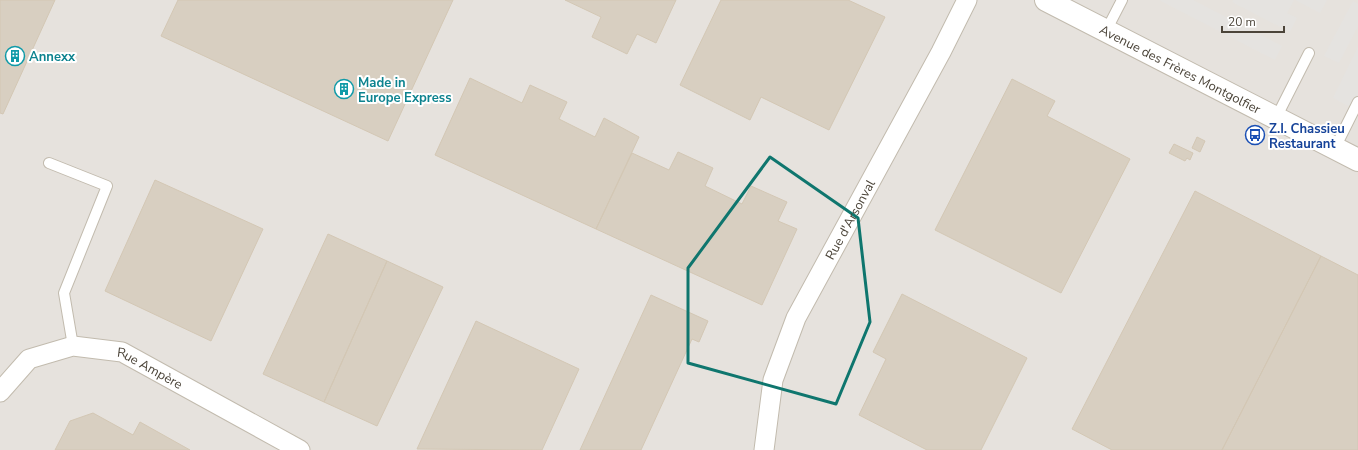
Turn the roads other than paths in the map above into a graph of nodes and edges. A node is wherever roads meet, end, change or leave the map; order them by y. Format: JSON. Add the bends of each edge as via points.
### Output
{"nodes":[{"id":1,"x":967,"y":0,"type":"edge"},
{"id":2,"x":1046,"y":0,"type":"edge"},
{"id":3,"x":1122,"y":0,"type":"edge"},
{"id":4,"x":1106,"y":31,"type":"junction"},
{"id":5,"x":1309,"y":54,"type":"dead end"},
{"id":6,"x":1358,"y":102,"type":"edge"},
{"id":7,"x":1276,"y":118,"type":"junction"},
{"id":8,"x":1335,"y":148,"type":"junction"},
{"id":9,"x":1358,"y":160,"type":"edge"},
{"id":10,"x":49,"y":162,"type":"dead end"},
{"id":11,"x":73,"y":346,"type":"junction"},
{"id":12,"x":0,"y":392,"type":"edge"},
{"id":13,"x":300,"y":450,"type":"edge"},
{"id":14,"x":764,"y":450,"type":"edge"}],
"edges":[{"from":1,"to":14,"type":"street","name":"Rue d'Arsonval","via":[[796,318],[773,380]]},
{"from":2,"to":4,"type":"street","name":"Avenue des Frères Montgolfier"},
{"from":3,"to":4,"type":"lane"},
{"from":4,"to":7,"type":"street","name":"Avenue des Frères Montgolfier"},
{"from":5,"to":7,"type":"lane"},
{"from":6,"to":8,"type":"lane"},
{"from":7,"to":8,"type":"street","name":"Avenue des Frères Montgolfier"},
{"from":8,"to":9,"type":"street","name":"Avenue des Frères Montgolfier"},
{"from":10,"to":11,"type":"lane","via":[[107,186],[64,293]]},
{"from":11,"to":12,"type":"street","name":"Rue Ampère","via":[[28,359]]},
{"from":11,"to":13,"type":"street","name":"Rue Ampère","via":[[122,352]]}]}
